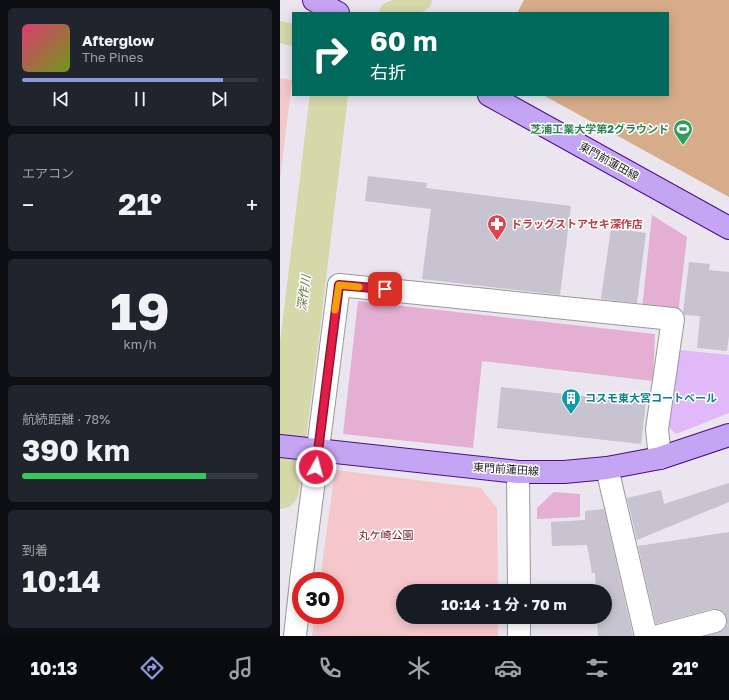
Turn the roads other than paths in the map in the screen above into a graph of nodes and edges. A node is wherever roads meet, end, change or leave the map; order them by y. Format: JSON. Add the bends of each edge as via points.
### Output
{"nodes":[{"id":1,"x":314,"y":0,"type":"edge"},
{"id":2,"x":336,"y":12,"type":"edge"},
{"id":3,"x":491,"y":96,"type":"edge"},
{"id":4,"x":729,"y":228,"type":"edge"},
{"id":5,"x":729,"y":435,"type":"edge"},
{"id":6,"x":280,"y":446,"type":"edge"},
{"id":7,"x":314,"y":450,"type":"junction"},
{"id":8,"x":660,"y":458,"type":"junction"},
{"id":9,"x":607,"y":468,"type":"junction"},
{"id":10,"x":518,"y":472,"type":"junction"},
{"id":11,"x":302,"y":572,"type":"edge"},
{"id":12,"x":519,"y":584,"type":"edge"},
{"id":13,"x":715,"y":621,"type":"dead end"},
{"id":14,"x":296,"y":624,"type":"edge"},
{"id":15,"x":519,"y":624,"type":"edge"},
{"id":16,"x":295,"y":636,"type":"edge"},
{"id":17,"x":519,"y":636,"type":"edge"},
{"id":18,"x":646,"y":636,"type":"edge"},
{"id":19,"x":659,"y":636,"type":"edge"}],
"edges":[{"from":1,"to":2,"type":"main road"},
{"from":3,"to":4,"type":"main road","name":"東門前蓮田線"},
{"from":5,"to":8,"type":"main road","name":"東門前蓮田線"},
{"from":6,"to":7,"type":"main road","name":"東門前蓮田線"},
{"from":7,"to":8,"type":"street","via":[[339,285],[673,319],[657,429]]},
{"from":7,"to":10,"type":"main road","name":"東門前蓮田線"},
{"from":7,"to":11,"type":"street"},
{"from":8,"to":9,"type":"main road","name":"東門前蓮田線"},
{"from":9,"to":10,"type":"main road","name":"東門前蓮田線","via":[[564,472]]},
{"from":9,"to":18,"type":"street"},
{"from":10,"to":12,"type":"street"},
{"from":13,"to":19,"type":"street"},
{"from":14,"to":16,"type":"street"},
{"from":15,"to":17,"type":"street"}]}
